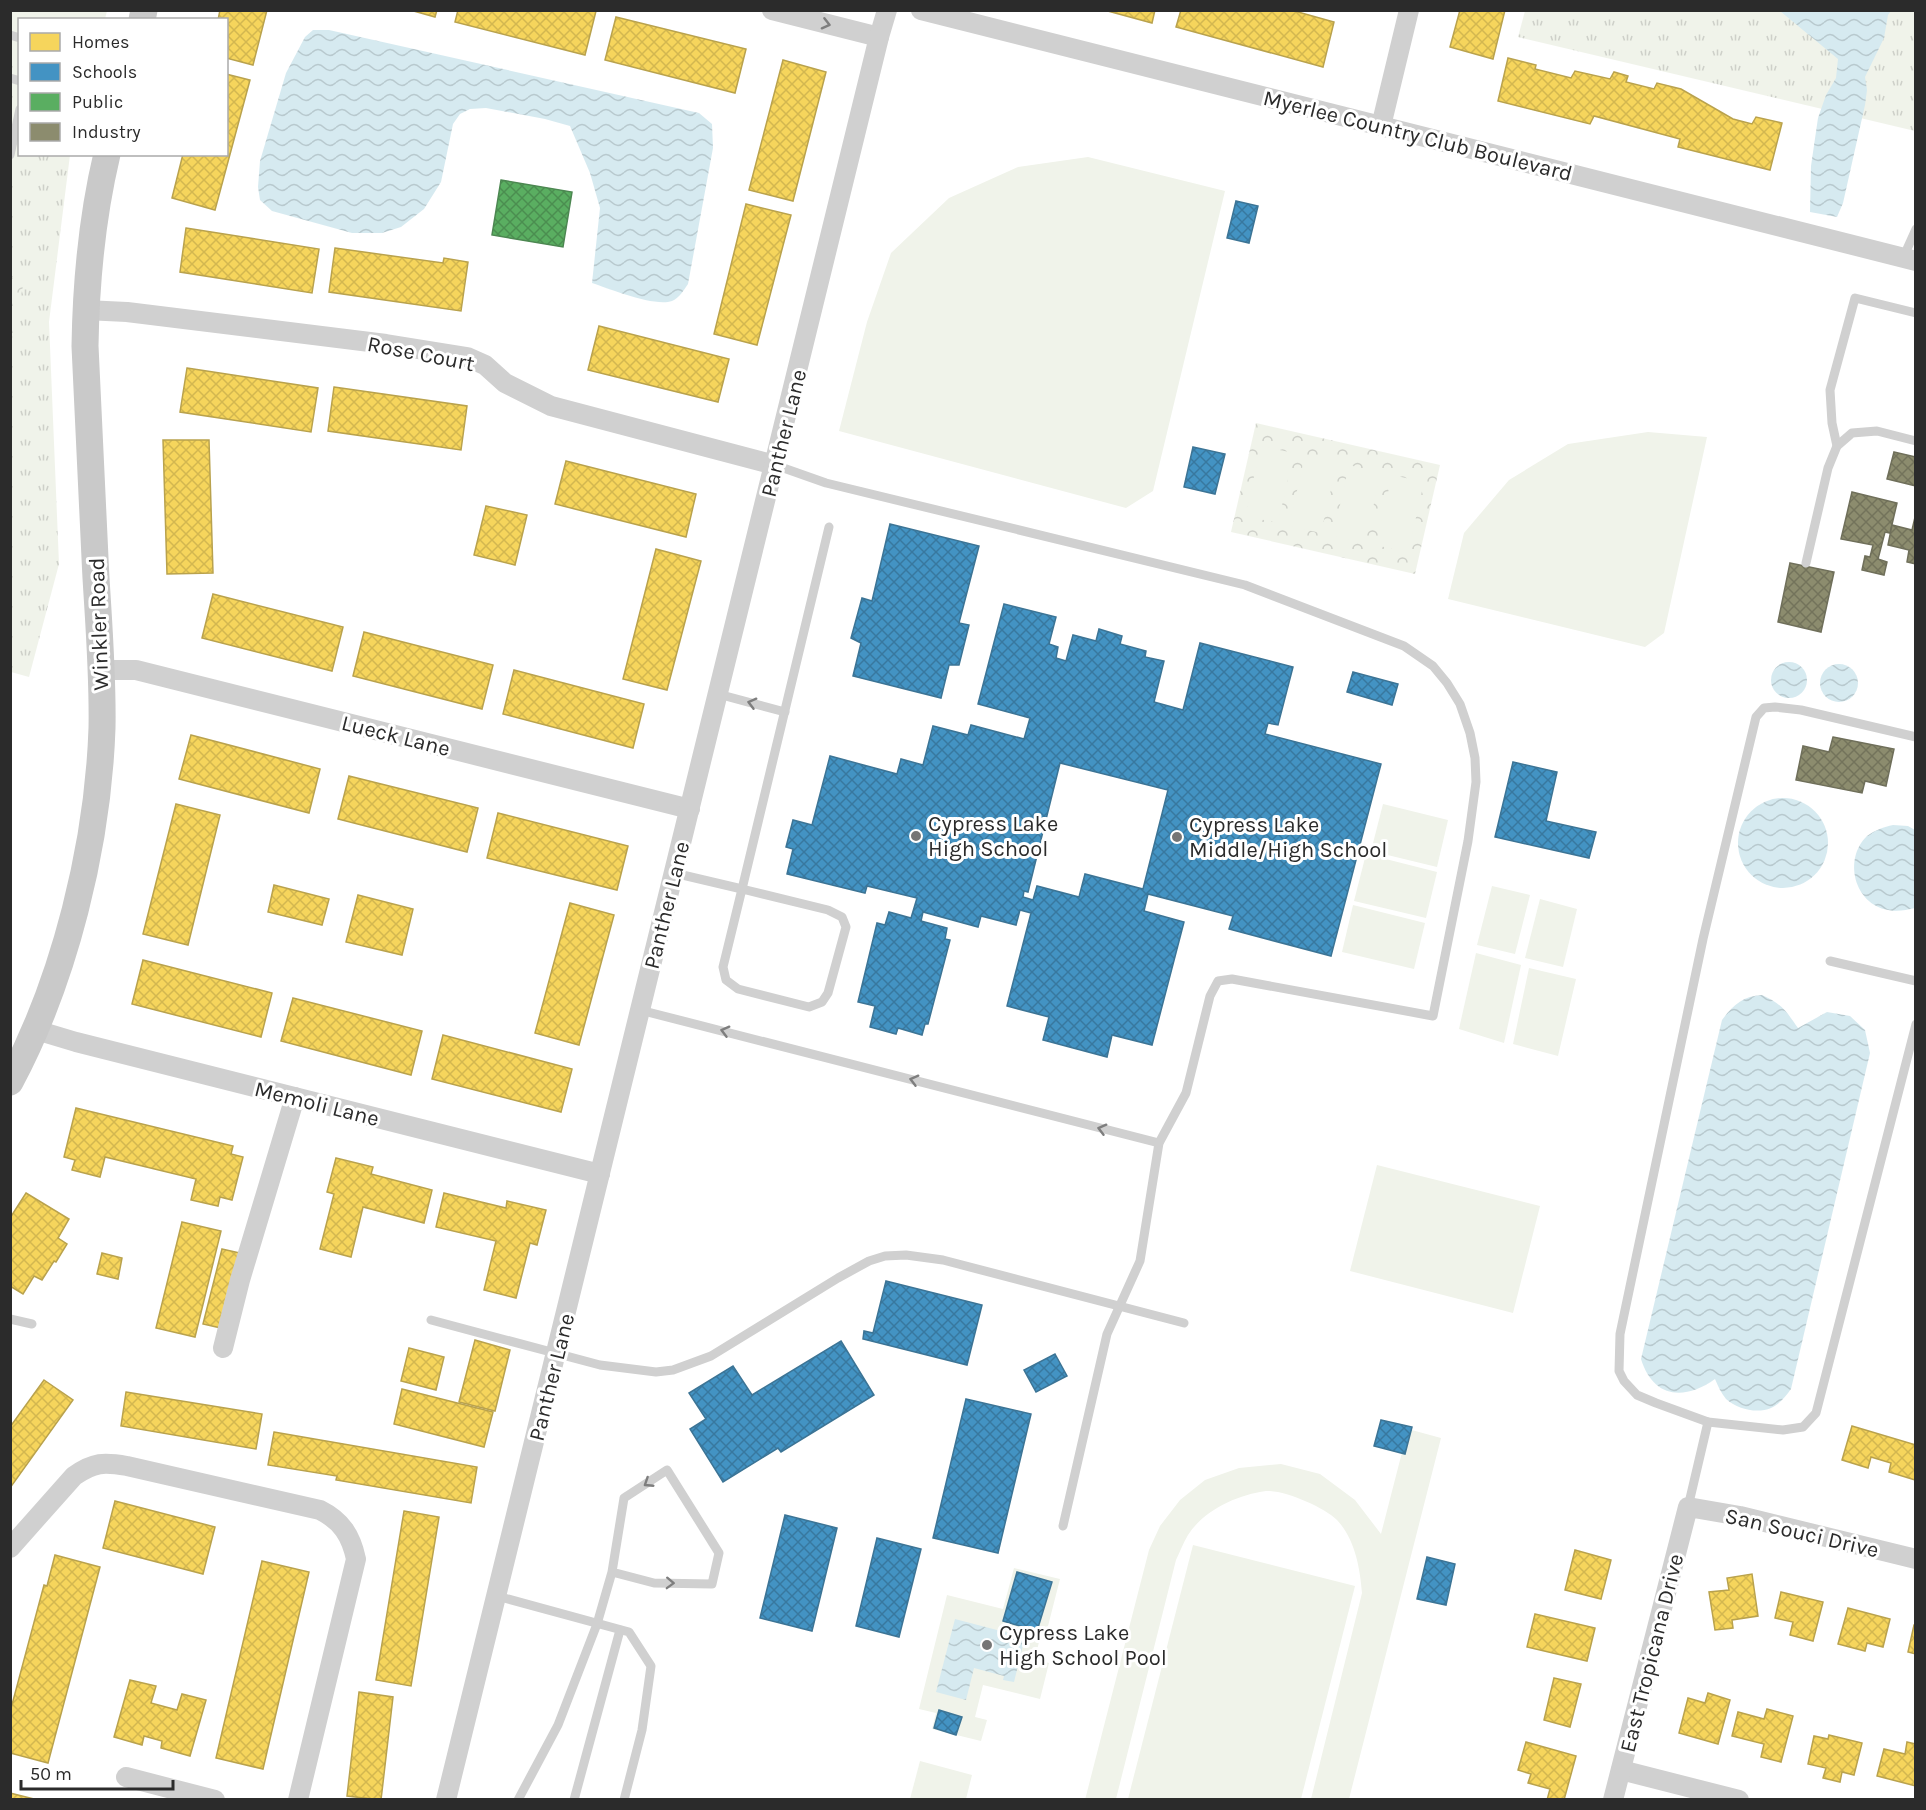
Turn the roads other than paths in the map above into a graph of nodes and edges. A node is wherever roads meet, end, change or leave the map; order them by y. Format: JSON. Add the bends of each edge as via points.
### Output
{"nodes":[{"id":1,"x":772,"y":10,"type":"edge"},
{"id":2,"x":888,"y":10,"type":"edge"},
{"id":3,"x":921,"y":10,"type":"edge"},
{"id":4,"x":1409,"y":10,"type":"edge"},
{"id":5,"x":879,"y":38,"type":"junction"},
{"id":6,"x":18,"y":118,"type":"edge"},
{"id":7,"x":1381,"y":126,"type":"junction"},
{"id":8,"x":10,"y":155,"type":"edge"},
{"id":9,"x":107,"y":156,"type":"edge"},
{"id":10,"x":1916,"y":229,"type":"edge"},
{"id":11,"x":1909,"y":260,"type":"edge"},
{"id":12,"x":86,"y":310,"type":"junction"},
{"id":13,"x":1916,"y":313,"type":"edge"},
{"id":14,"x":1916,"y":441,"type":"edge"},
{"id":15,"x":1838,"y":446,"type":"junction"},
{"id":16,"x":775,"y":465,"type":"junction"},
{"id":17,"x":830,"y":527,"type":"dead end"},
{"id":18,"x":1806,"y":563,"type":"dead end"},
{"id":19,"x":101,"y":670,"type":"junction"},
{"id":20,"x":718,"y":694,"type":"junction"},
{"id":21,"x":785,"y":712,"type":"junction"},
{"id":22,"x":1916,"y":737,"type":"edge"},
{"id":23,"x":690,"y":809,"type":"junction"},
{"id":24,"x":674,"y":873,"type":"junction"},
{"id":25,"x":742,"y":889,"type":"junction"},
{"id":26,"x":1830,"y":961,"type":"dead end"},
{"id":27,"x":1916,"y":981,"type":"edge"},
{"id":28,"x":640,"y":1010,"type":"junction"},
{"id":29,"x":1916,"y":1024,"type":"edge"},
{"id":30,"x":36,"y":1030,"type":"junction"},
{"id":31,"x":10,"y":1082,"type":"edge"},
{"id":32,"x":295,"y":1097,"type":"junction"},
{"id":33,"x":1159,"y":1143,"type":"junction"},
{"id":34,"x":600,"y":1174,"type":"junction"},
{"id":35,"x":1120,"y":1307,"type":"junction"},
{"id":36,"x":10,"y":1319,"type":"edge"},
{"id":37,"x":431,"y":1320,"type":"dead end"},
{"id":38,"x":1184,"y":1323,"type":"dead end"},
{"id":39,"x":32,"y":1324,"type":"dead end"},
{"id":40,"x":223,"y":1348,"type":"dead end"},
{"id":41,"x":556,"y":1354,"type":"junction"},
{"id":42,"x":1708,"y":1422,"type":"junction"},
{"id":43,"x":1688,"y":1508,"type":"junction"},
{"id":44,"x":1063,"y":1526,"type":"dead end"},
{"id":45,"x":10,"y":1548,"type":"edge"},
{"id":46,"x":1916,"y":1559,"type":"edge"},
{"id":47,"x":612,"y":1572,"type":"junction"},
{"id":48,"x":496,"y":1596,"type":"junction"},
{"id":49,"x":597,"y":1624,"type":"junction"},
{"id":50,"x":620,"y":1630,"type":"junction"},
{"id":51,"x":1621,"y":1770,"type":"junction"},
{"id":52,"x":126,"y":1777,"type":"dead end"},
{"id":53,"x":215,"y":1800,"type":"edge"},
{"id":54,"x":298,"y":1800,"type":"edge"},
{"id":55,"x":446,"y":1800,"type":"edge"},
{"id":56,"x":518,"y":1800,"type":"edge"},
{"id":57,"x":574,"y":1800,"type":"edge"},
{"id":58,"x":624,"y":1800,"type":"edge"},
{"id":59,"x":1613,"y":1800,"type":"edge"},
{"id":60,"x":1739,"y":1800,"type":"edge"}],
"edges":[{"from":1,"to":5,"type":"street","one_way":true},
{"from":2,"to":5,"type":"street","name":"Panther Lane"},
{"from":3,"to":7,"type":"street","name":"Myerlee Country Club Boulevard"},
{"from":4,"to":7,"type":"street"},
{"from":5,"to":16,"type":"street","name":"Panther Lane"},
{"from":6,"to":8,"type":"lane"},
{"from":7,"to":11,"type":"street","name":"Myerlee Country Club Boulevard"},
{"from":9,"to":12,"type":"street","name":"Winkler Road","via":[[91,248]]},
{"from":10,"to":11,"type":"lane"},
{"from":12,"to":16,"type":"street","name":"Rose Court","via":[[127,312],[467,357],[485,365],[505,383],[551,406]]},
{"from":12,"to":19,"type":"street","name":"Winkler Road"},
{"from":13,"to":15,"type":"lane","via":[[1855,298],[1830,390]]},
{"from":14,"to":15,"type":"lane","via":[[1877,431],[1860,432],[1852,433]]},
{"from":15,"to":18,"type":"lane","via":[[1828,468]]},
{"from":16,"to":20,"type":"street","name":"Panther Lane"},
{"from":16,"to":33,"type":"lane","via":[[826,483],[1245,585],[1404,646],[1433,666],[1460,704],[1470,733],[1476,782],[1433,1016],[1232,979],[1218,981],[1210,996],[1186,1093]]},
{"from":17,"to":21,"type":"lane"},
{"from":19,"to":23,"type":"street","name":"Lueck Lane","via":[[136,670]]},
{"from":19,"to":30,"type":"street","name":"Winkler Road","via":[[98,786],[88,850],[56,976]]},
{"from":21,"to":20,"type":"lane","one_way":true},
{"from":20,"to":23,"type":"street","name":"Panther Lane"},
{"from":21,"to":25,"type":"lane"},
{"from":22,"to":42,"type":"lane","via":[[1775,706],[1764,708],[1756,717],[1703,939],[1618,1352],[1619,1371],[1637,1395]]},
{"from":23,"to":24,"type":"street","name":"Panther Lane"},
{"from":24,"to":25,"type":"lane"},
{"from":24,"to":28,"type":"street","name":"Panther Lane"},
{"from":25,"to":25,"type":"lane","via":[[723,967],[726,980],[738,989],[809,1007],[822,1002],[846,927],[842,917]]},
{"from":26,"to":27,"type":"lane"},
{"from":33,"to":28,"type":"lane","one_way":true},
{"from":28,"to":34,"type":"street","name":"Panther Lane"},
{"from":29,"to":42,"type":"lane","via":[[1816,1413],[1803,1426],[1783,1430]]},
{"from":30,"to":31,"type":"street","name":"Winkler Road"},
{"from":30,"to":32,"type":"street","name":"Memoli Lane"},
{"from":32,"to":34,"type":"street","name":"Memoli Lane"},
{"from":32,"to":40,"type":"street"},
{"from":33,"to":35,"type":"lane","via":[[1140,1261]]},
{"from":34,"to":41,"type":"street","name":"Panther Lane"},
{"from":35,"to":38,"type":"lane"},
{"from":35,"to":41,"type":"lane","via":[[943,1260],[885,1256],[853,1269],[691,1365],[673,1370],[641,1370]]},
{"from":35,"to":44,"type":"lane","via":[[1107,1334]]},
{"from":36,"to":39,"type":"lane"},
{"from":37,"to":41,"type":"lane"},
{"from":41,"to":48,"type":"street","name":"Panther Lane"},
{"from":42,"to":43,"type":"lane"},
{"from":43,"to":46,"type":"street","name":"San Souci Drive","via":[[1740,1516]]},
{"from":43,"to":51,"type":"street","name":"East Tropicana Drive"},
{"from":45,"to":54,"type":"street","via":[[74,1476],[100,1463],[320,1510],[337,1520],[351,1541],[356,1559]]},
{"from":47,"to":47,"type":"lane","one_way":true,"via":[[654,1583],[712,1584],[719,1553],[667,1470],[624,1498]]},
{"from":47,"to":49,"type":"lane"},
{"from":48,"to":49,"type":"lane"},
{"from":48,"to":55,"type":"street","name":"Panther Lane"},
{"from":49,"to":50,"type":"lane"},
{"from":49,"to":56,"type":"lane","via":[[558,1725]]},
{"from":50,"to":57,"type":"lane"},
{"from":50,"to":58,"type":"lane","via":[[629,1632],[651,1665],[642,1730]]},
{"from":51,"to":59,"type":"street","name":"East Tropicana Drive"},
{"from":51,"to":60,"type":"street"},
{"from":52,"to":53,"type":"street"}]}
